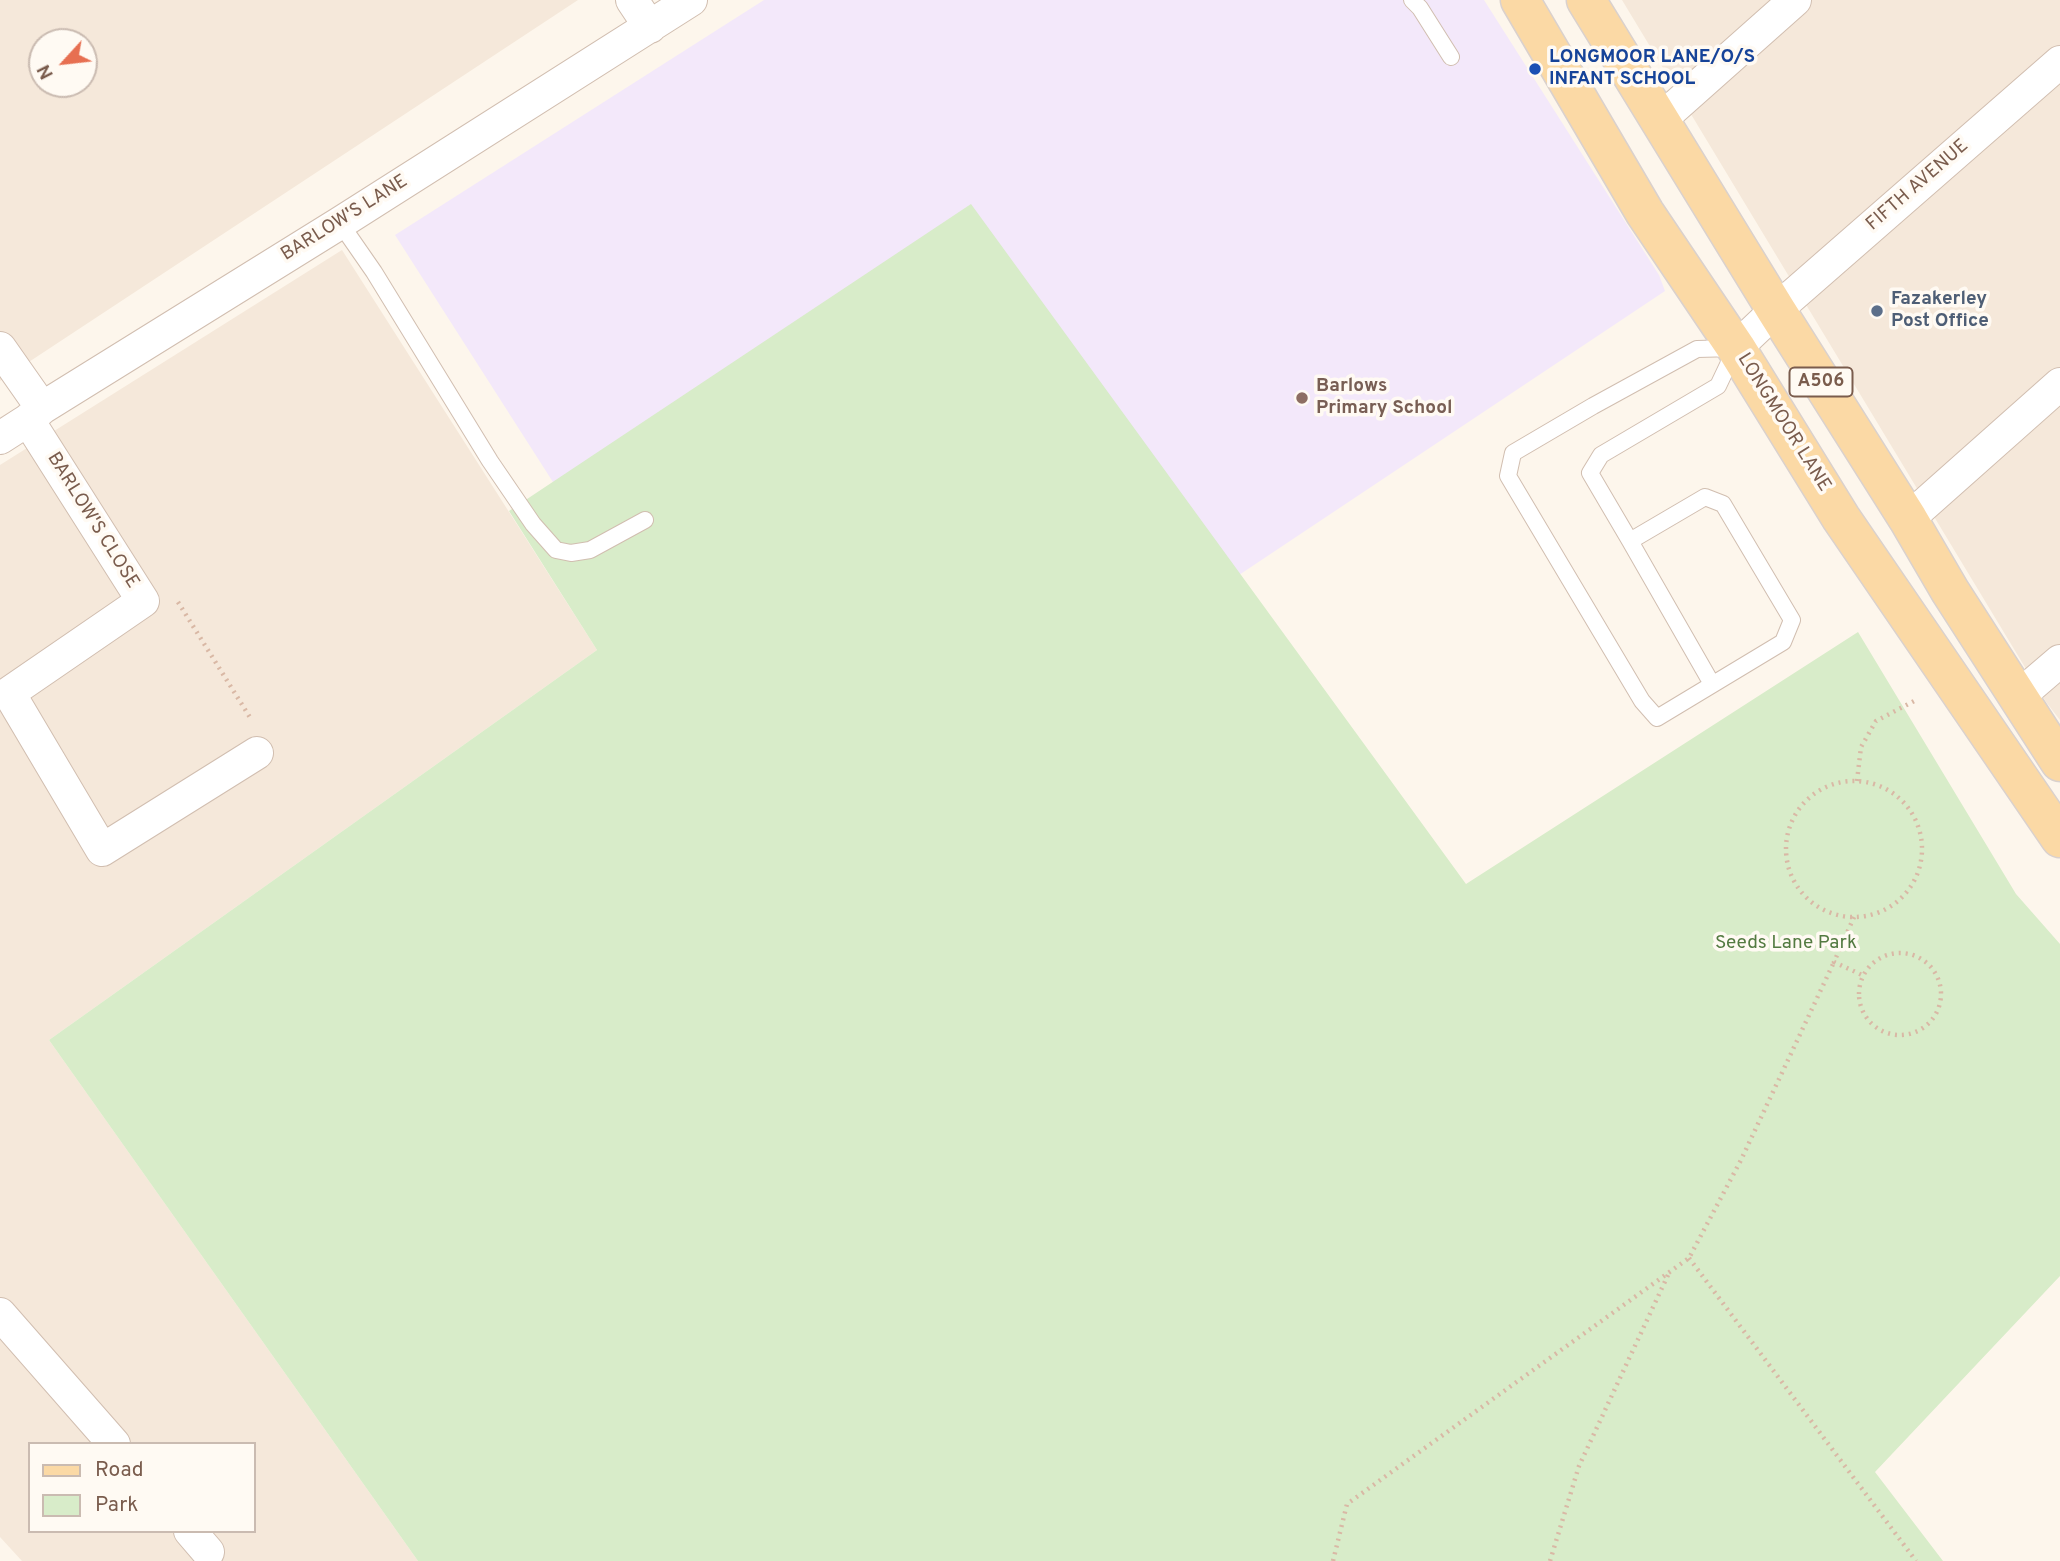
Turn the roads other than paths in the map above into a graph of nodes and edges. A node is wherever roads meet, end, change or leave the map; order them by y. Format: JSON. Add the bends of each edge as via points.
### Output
{"nodes":[{"id":1,"x":632,"y":0,"type":"edge"},
{"id":2,"x":691,"y":0,"type":"edge"},
{"id":3,"x":1412,"y":0,"type":"edge"},
{"id":4,"x":1520,"y":0,"type":"edge"},
{"id":5,"x":1586,"y":0,"type":"edge"},
{"id":6,"x":1795,"y":0,"type":"edge"},
{"id":7,"x":650,"y":27,"type":"junction"},
{"id":8,"x":1451,"y":57,"type":"dead end"},
{"id":9,"x":2060,"y":61,"type":"edge"},
{"id":10,"x":1660,"y":120,"type":"junction"},
{"id":11,"x":340,"y":223,"type":"junction"},
{"id":12,"x":1776,"y":310,"type":"junction"},
{"id":13,"x":0,"y":348,"type":"edge"},
{"id":14,"x":1737,"y":348,"type":"junction"},
{"id":15,"x":2060,"y":384,"type":"edge"},
{"id":16,"x":35,"y":414,"type":"junction"},
{"id":17,"x":0,"y":438,"type":"edge"},
{"id":18,"x":1908,"y":519,"type":"junction"},
{"id":19,"x":645,"y":520,"type":"dead end"},
{"id":20,"x":1630,"y":541,"type":"junction"},
{"id":21,"x":2060,"y":661,"type":"edge"},
{"id":22,"x":1712,"y":684,"type":"junction"},
{"id":23,"x":2019,"y":696,"type":"junction"},
{"id":24,"x":257,"y":752,"type":"road end"},
{"id":25,"x":2060,"y":762,"type":"edge"},
{"id":26,"x":2060,"y":838,"type":"edge"},
{"id":27,"x":0,"y":1314,"type":"edge"},
{"id":28,"x":112,"y":1442,"type":"edge"}],
"edges":[{"from":1,"to":7,"type":"street"},
{"from":2,"to":7,"type":"street","name":"BARLOW'S LANE"},
{"from":3,"to":8,"type":"lane"},
{"from":4,"to":14,"type":"main road","name":"LONGMOOR LANE","number":"A506","via":[[1646,213]]},
{"from":5,"to":10,"type":"main road","number":"A506"},
{"from":6,"to":10,"type":"street"},
{"from":7,"to":11,"type":"street","name":"BARLOW'S LANE"},
{"from":9,"to":12,"type":"street","name":"FIFTH AVENUE"},
{"from":10,"to":12,"type":"main road","number":"A506"},
{"from":11,"to":16,"type":"street","name":"BARLOW'S LANE"},
{"from":11,"to":19,"type":"lane","via":[[497,471],[556,550],[590,550]]},
{"from":12,"to":14,"type":"street","name":"FIFTH AVENUE"},
{"from":12,"to":18,"type":"main road","number":"A506"},
{"from":13,"to":16,"type":"street","name":"BARLOW'S CLOSE"},
{"from":14,"to":20,"type":"lane","via":[[1718,386],[1601,455],[1590,473]]},
{"from":14,"to":22,"type":"lane","via":[[1697,349],[1604,400],[1513,453],[1508,476],[1642,701],[1657,718]]},
{"from":14,"to":26,"type":"main road","name":"LONGMOOR LANE","number":"A506","via":[[1842,518]]},
{"from":15,"to":18,"type":"street"},
{"from":16,"to":17,"type":"street","name":"BARLOW'S LANE"},
{"from":16,"to":24,"type":"street","name":"BARLOW'S CLOSE","via":[[143,601],[9,693],[102,850]]},
{"from":18,"to":23,"type":"main road","number":"A506"},
{"from":20,"to":22,"type":"lane"},
{"from":20,"to":22,"type":"lane","via":[[1705,497],[1723,503],[1792,620],[1783,642]]},
{"from":21,"to":23,"type":"street"},
{"from":23,"to":25,"type":"main road","number":"A506"},
{"from":27,"to":28,"type":"street"}]}
